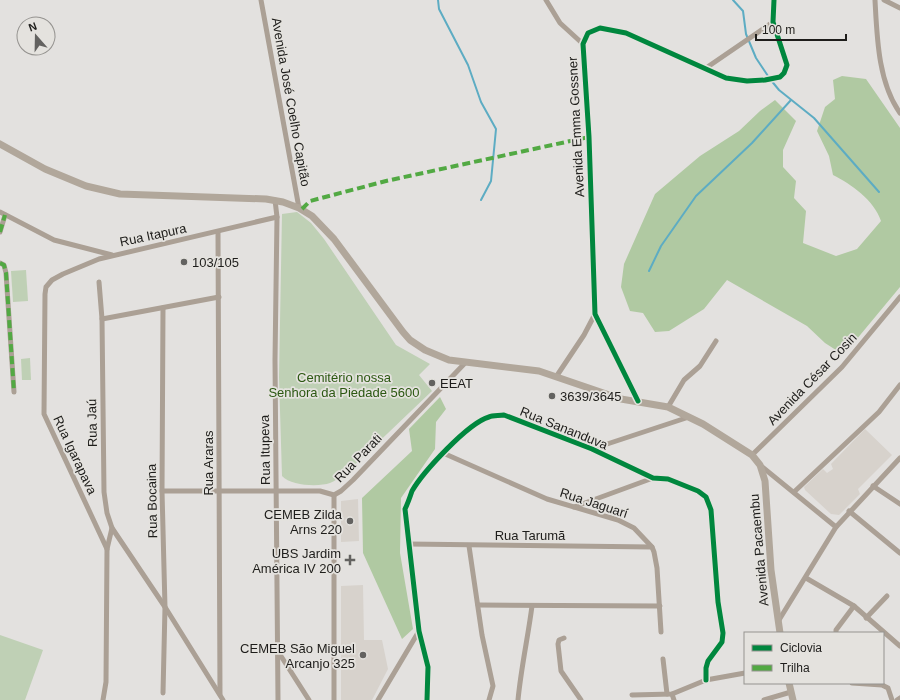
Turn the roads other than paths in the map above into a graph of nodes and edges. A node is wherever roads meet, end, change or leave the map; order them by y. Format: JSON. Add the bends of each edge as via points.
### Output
{"nodes":[{"id":1,"x":262,"y":0,"type":"edge"},
{"id":2,"x":546,"y":0,"type":"edge"},
{"id":3,"x":774,"y":0,"type":"edge"},
{"id":4,"x":876,"y":0,"type":"edge"},
{"id":5,"x":884,"y":0,"type":"edge"},
{"id":6,"x":900,"y":8,"type":"edge"},
{"id":7,"x":773,"y":22,"type":"junction"},
{"id":8,"x":583,"y":44,"type":"junction"},
{"id":9,"x":706,"y":68,"type":"junction"},
{"id":10,"x":900,"y":113,"type":"edge"},
{"id":11,"x":0,"y":144,"type":"edge"},
{"id":12,"x":275,"y":200,"type":"junction"},
{"id":13,"x":299,"y":208,"type":"junction"},
{"id":14,"x":0,"y":212,"type":"edge"},
{"id":15,"x":5,"y":215,"type":"junction"},
{"id":16,"x":277,"y":217,"type":"junction"},
{"id":17,"x":0,"y":232,"type":"edge"},
{"id":18,"x":218,"y":232,"type":"junction"},
{"id":19,"x":113,"y":255,"type":"junction"},
{"id":20,"x":0,"y":263,"type":"edge"},
{"id":21,"x":99,"y":282,"type":"dead end"},
{"id":22,"x":45,"y":294,"type":"joint"},
{"id":23,"x":219,"y":297,"type":"junction"},
{"id":24,"x":900,"y":297,"type":"edge"},
{"id":25,"x":164,"y":308,"type":"junction"},
{"id":26,"x":595,"y":314,"type":"junction"},
{"id":27,"x":102,"y":319,"type":"junction"},
{"id":28,"x":716,"y":341,"type":"dead end"},
{"id":29,"x":466,"y":362,"type":"junction"},
{"id":30,"x":556,"y":376,"type":"junction"},
{"id":31,"x":900,"y":385,"type":"edge"},
{"id":32,"x":14,"y":392,"type":"dead end"},
{"id":33,"x":638,"y":401,"type":"junction"},
{"id":34,"x":668,"y":407,"type":"junction"},
{"id":35,"x":690,"y":417,"type":"junction"},
{"id":36,"x":592,"y":450,"type":"junction"},
{"id":37,"x":443,"y":453,"type":"junction"},
{"id":38,"x":752,"y":455,"type":"junction"},
{"id":39,"x":900,"y":458,"type":"edge"},
{"id":40,"x":760,"y":465,"type":"junction"},
{"id":41,"x":653,"y":478,"type":"junction"},
{"id":42,"x":873,"y":486,"type":"junction"},
{"id":43,"x":277,"y":490,"type":"junction"},
{"id":44,"x":162,"y":491,"type":"junction"},
{"id":45,"x":219,"y":492,"type":"junction"},
{"id":46,"x":794,"y":492,"type":"junction"},
{"id":47,"x":334,"y":495,"type":"junction"},
{"id":48,"x":900,"y":504,"type":"edge"},
{"id":49,"x":574,"y":507,"type":"junction"},
{"id":50,"x":850,"y":511,"type":"junction"},
{"id":51,"x":836,"y":527,"type":"junction"},
{"id":52,"x":112,"y":528,"type":"junction"},
{"id":53,"x":408,"y":544,"type":"junction"},
{"id":54,"x":469,"y":546,"type":"junction"},
{"id":55,"x":652,"y":547,"type":"junction"},
{"id":56,"x":107,"y":549,"type":"junction"},
{"id":57,"x":900,"y":553,"type":"edge"},
{"id":58,"x":806,"y":578,"type":"junction"},
{"id":59,"x":887,"y":596,"type":"dead end"},
{"id":60,"x":478,"y":605,"type":"junction"},
{"id":61,"x":532,"y":606,"type":"junction"},
{"id":62,"x":660,"y":606,"type":"junction"},
{"id":63,"x":854,"y":606,"type":"junction"},
{"id":64,"x":165,"y":607,"type":"junction"},
{"id":65,"x":866,"y":618,"type":"junction"},
{"id":66,"x":779,"y":620,"type":"junction"},
{"id":67,"x":419,"y":631,"type":"junction"},
{"id":68,"x":660,"y":632,"type":"dead end"},
{"id":69,"x":780,"y":632,"type":"edge"},
{"id":70,"x":836,"y":632,"type":"edge"},
{"id":71,"x":883,"y":632,"type":"edge"},
{"id":72,"x":884,"y":633,"type":"edge"},
{"id":73,"x":564,"y":638,"type":"dead end"},
{"id":74,"x":900,"y":646,"type":"edge"},
{"id":75,"x":279,"y":653,"type":"junction"},
{"id":76,"x":663,"y":659,"type":"dead end"},
{"id":77,"x":744,"y":673,"type":"edge"},
{"id":78,"x":706,"y":680,"type":"junction"},
{"id":79,"x":789,"y":684,"type":"edge"},
{"id":80,"x":867,"y":684,"type":"edge"},
{"id":81,"x":791,"y":692,"type":"junction"},
{"id":82,"x":163,"y":693,"type":"dead end"},
{"id":83,"x":220,"y":694,"type":"junction"},
{"id":84,"x":669,"y":694,"type":"junction"},
{"id":85,"x":632,"y":695,"type":"dead end"},
{"id":86,"x":900,"y":698,"type":"edge"},
{"id":87,"x":103,"y":700,"type":"edge"},
{"id":88,"x":223,"y":700,"type":"edge"},
{"id":89,"x":278,"y":700,"type":"edge"},
{"id":90,"x":309,"y":700,"type":"edge"},
{"id":91,"x":334,"y":700,"type":"edge"},
{"id":92,"x":378,"y":700,"type":"edge"},
{"id":93,"x":427,"y":700,"type":"edge"},
{"id":94,"x":489,"y":700,"type":"edge"},
{"id":95,"x":518,"y":700,"type":"edge"},
{"id":96,"x":581,"y":700,"type":"edge"},
{"id":97,"x":674,"y":700,"type":"edge"},
{"id":98,"x":764,"y":700,"type":"edge"},
{"id":99,"x":793,"y":700,"type":"edge"},
{"id":100,"x":892,"y":700,"type":"edge"},
{"id":101,"x":897,"y":700,"type":"edge"}],
"edges":[{"from":1,"to":13,"type":"street","name":"Avenida José Coelho Capitão"},
{"from":2,"to":8,"type":"street","via":[[560,23]]},
{"from":3,"to":7,"type":"street","name":"Avenida Emma Gossner"},
{"from":4,"to":10,"type":"street","via":[[876,22],[884,78],[891,100]]},
{"from":5,"to":6,"type":"street"},
{"from":7,"to":9,"type":"street"},
{"from":7,"to":9,"type":"street","name":"Avenida Emma Gossner","via":[[787,66],[780,76],[747,82],[726,78]]},
{"from":8,"to":9,"type":"street","name":"Avenida Emma Gossner","via":[[588,33],[600,28],[626,33]]},
{"from":8,"to":26,"type":"street","name":"Avenida Emma Gossner"},
{"from":11,"to":12,"type":"main road","via":[[79,184],[120,194]]},
{"from":12,"to":13,"type":"main road"},
{"from":12,"to":16,"type":"street","name":"Rua Itupeva"},
{"from":13,"to":29,"type":"main road","via":[[312,216],[334,239],[410,340],[425,350],[449,360]]},
{"from":14,"to":15,"type":"street"},
{"from":15,"to":17,"type":"street"},
{"from":15,"to":19,"type":"street","via":[[54,240]]},
{"from":16,"to":18,"type":"street","name":"Rua Itapura"},
{"from":16,"to":43,"type":"street","name":"Rua Itupeva"},
{"from":18,"to":19,"type":"street","name":"Rua Itapura"},
{"from":18,"to":23,"type":"street","name":"Rua Araras"},
{"from":19,"to":22,"type":"street","name":"Rua Itapura","via":[[52,280],[46,287]]},
{"from":20,"to":32,"type":"street","via":[[4,265],[6,273]]},
{"from":21,"to":27,"type":"street","name":"Rua Jaú"},
{"from":22,"to":56,"type":"street","name":"Rua Igarapava","via":[[44,414]]},
{"from":23,"to":25,"type":"street"},
{"from":23,"to":45,"type":"street","name":"Rua Araras"},
{"from":24,"to":38,"type":"street","name":"Avenida César Cosin","via":[[842,367]]},
{"from":25,"to":27,"type":"street"},
{"from":25,"to":44,"type":"street","name":"Rua Bocaina"},
{"from":26,"to":30,"type":"street","name":"Avenida Emma Gossner"},
{"from":26,"to":33,"type":"street","name":"Avenida Emma Gossner"},
{"from":27,"to":52,"type":"street","name":"Rua Jaú","via":[[104,492]]},
{"from":28,"to":34,"type":"street","via":[[700,366],[684,380]]},
{"from":29,"to":30,"type":"main road","via":[[531,370]]},
{"from":29,"to":47,"type":"street","name":"Rua Parati","via":[[352,480]]},
{"from":30,"to":33,"type":"main road","via":[[621,399]]},
{"from":31,"to":46,"type":"street","via":[[879,412]]},
{"from":33,"to":34,"type":"main road"},
{"from":34,"to":35,"type":"main road"},
{"from":35,"to":36,"type":"street"},
{"from":35,"to":38,"type":"main road"},
{"from":36,"to":37,"type":"street","name":"Rua Sananduva","via":[[504,415],[489,417],[477,423]]},
{"from":36,"to":41,"type":"street","name":"Rua Sananduva"},
{"from":37,"to":49,"type":"street","name":"Rua Jaguarí","via":[[547,499]]},
{"from":37,"to":53,"type":"street","name":"Rua Sananduva","via":[[413,490],[405,508]]},
{"from":38,"to":40,"type":"main road"},
{"from":39,"to":42,"type":"street"},
{"from":40,"to":46,"type":"street"},
{"from":40,"to":66,"type":"main road","name":"Avenida Pacaembu","via":[[765,481],[771,570]]},
{"from":41,"to":49,"type":"street"},
{"from":41,"to":78,"type":"street","name":"Rua Sananduva","via":[[668,479],[698,491],[706,498],[711,510],[722,638],[720,646],[708,661]]},
{"from":42,"to":48,"type":"street"},
{"from":42,"to":50,"type":"street"},
{"from":43,"to":45,"type":"street","name":"Rua Parati"},
{"from":43,"to":47,"type":"street","name":"Rua Parati","via":[[320,491]]},
{"from":43,"to":75,"type":"street","name":"Rua Itupeva"},
{"from":44,"to":45,"type":"street","name":"Rua Parati"},
{"from":44,"to":64,"type":"street","name":"Rua Bocaina"},
{"from":45,"to":83,"type":"street","name":"Rua Araras"},
{"from":46,"to":51,"type":"street"},
{"from":47,"to":91,"type":"street"},
{"from":49,"to":55,"type":"street","name":"Rua Jaguarí","via":[[618,520],[634,528]]},
{"from":50,"to":51,"type":"street"},
{"from":50,"to":57,"type":"street"},
{"from":51,"to":58,"type":"street"},
{"from":52,"to":56,"type":"street","name":"Rua Jaú"},
{"from":52,"to":64,"type":"street"},
{"from":53,"to":54,"type":"street","name":"Rua Tarumã","via":[[439,543]]},
{"from":53,"to":67,"type":"street","name":"Rua Sananduva"},
{"from":54,"to":55,"type":"street","name":"Rua Tarumã"},
{"from":54,"to":60,"type":"street"},
{"from":55,"to":62,"type":"street","via":[[657,568]]},
{"from":56,"to":87,"type":"street","via":[[106,682]]},
{"from":58,"to":63,"type":"street"},
{"from":58,"to":66,"type":"street"},
{"from":59,"to":65,"type":"street"},
{"from":60,"to":61,"type":"street"},
{"from":60,"to":94,"type":"street","via":[[493,686]]},
{"from":61,"to":62,"type":"street"},
{"from":61,"to":95,"type":"street"},
{"from":62,"to":68,"type":"street"},
{"from":63,"to":65,"type":"street"},
{"from":63,"to":70,"type":"street"},
{"from":64,"to":82,"type":"street","name":"Rua Bocaina"},
{"from":64,"to":83,"type":"street"},
{"from":65,"to":71,"type":"street"},
{"from":66,"to":69,"type":"main road","name":"Avenida Pacaembu"},
{"from":67,"to":92,"type":"street"},
{"from":67,"to":93,"type":"street","name":"Rua Sananduva","via":[[428,667]]},
{"from":72,"to":74,"type":"street"},
{"from":73,"to":96,"type":"street","via":[[559,640],[558,644],[561,671]]},
{"from":75,"to":89,"type":"street","name":"Rua Itupeva"},
{"from":75,"to":90,"type":"street"},
{"from":76,"to":84,"type":"street"},
{"from":77,"to":78,"type":"street"},
{"from":78,"to":84,"type":"street"},
{"from":79,"to":81,"type":"main road"},
{"from":80,"to":100,"type":"street","via":[[888,688]]},
{"from":81,"to":98,"type":"street"},
{"from":81,"to":99,"type":"main road"},
{"from":83,"to":88,"type":"street"},
{"from":84,"to":85,"type":"street"},
{"from":84,"to":97,"type":"street"},
{"from":86,"to":101,"type":"street"}]}
